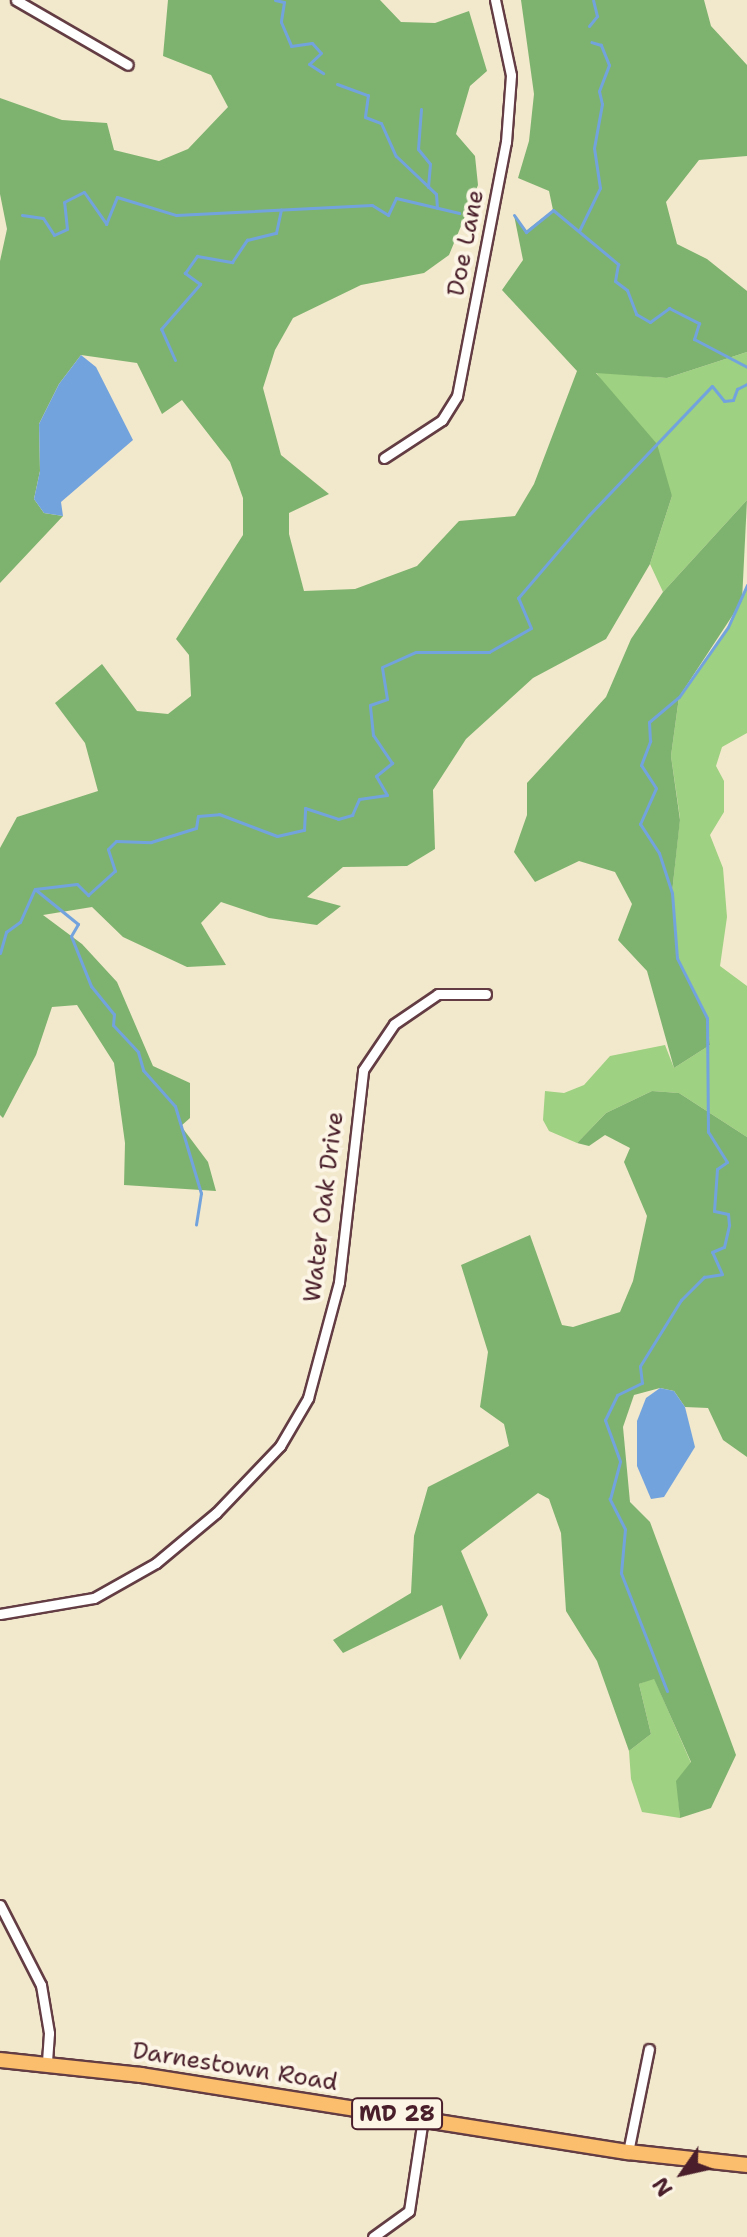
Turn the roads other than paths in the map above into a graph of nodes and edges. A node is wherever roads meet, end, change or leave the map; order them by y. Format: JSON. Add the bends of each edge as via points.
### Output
{"nodes":[{"id":1,"x":16,"y":0,"type":"edge"},
{"id":2,"x":495,"y":0,"type":"edge"},
{"id":3,"x":128,"y":65,"type":"dead end"},
{"id":4,"x":384,"y":458,"type":"dead end"},
{"id":5,"x":486,"y":994,"type":"dead end"},
{"id":6,"x":0,"y":1614,"type":"edge"},
{"id":7,"x":0,"y":1905,"type":"edge"},
{"id":8,"x":649,"y":2049,"type":"dead end"},
{"id":9,"x":0,"y":2060,"type":"edge"},
{"id":10,"x":47,"y":2064,"type":"junction"},
{"id":11,"x":423,"y":2118,"type":"junction"},
{"id":12,"x":628,"y":2152,"type":"junction"},
{"id":13,"x":747,"y":2165,"type":"edge"},
{"id":14,"x":373,"y":2237,"type":"edge"}],
"edges":[{"from":1,"to":3,"type":"street"},
{"from":2,"to":4,"type":"street","name":"Doe Lane","via":[[511,75],[506,142],[457,396],[434,427]]},
{"from":5,"to":6,"type":"street","name":"Water Oak Drive","via":[[438,994],[394,1024],[363,1070],[339,1282],[308,1398],[280,1446],[216,1513],[156,1563],[94,1598]]},
{"from":7,"to":10,"type":"street","via":[[41,1985],[49,2033]]},
{"from":8,"to":12,"type":"street"},
{"from":9,"to":10,"type":"main road","name":"Darnestown Road","number":"MD 28"},
{"from":10,"to":11,"type":"main road","name":"Darnestown Road","number":"MD 28"},
{"from":11,"to":12,"type":"main road","name":"Darnestown Road","number":"MD 28"},
{"from":11,"to":14,"type":"street","via":[[409,2211]]},
{"from":12,"to":13,"type":"main road","name":"Darnestown Road","number":"MD 28"}]}
